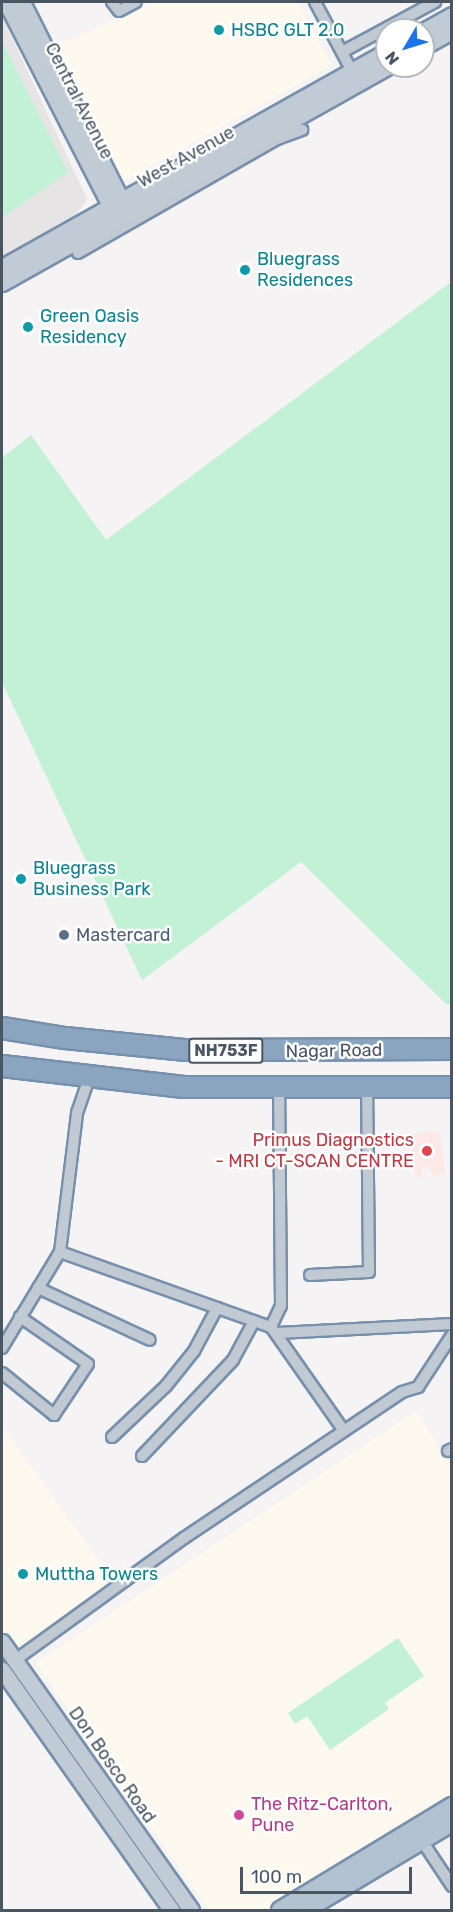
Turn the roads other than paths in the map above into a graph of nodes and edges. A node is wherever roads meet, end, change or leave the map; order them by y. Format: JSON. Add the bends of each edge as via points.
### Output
{"nodes":[{"id":1,"x":6,"y":2,"type":"edge"},
{"id":2,"x":22,"y":2,"type":"edge"},
{"id":3,"x":112,"y":2,"type":"edge"},
{"id":4,"x":136,"y":2,"type":"edge"},
{"id":5,"x":315,"y":2,"type":"edge"},
{"id":6,"x":435,"y":2,"type":"edge"},
{"id":7,"x":452,"y":15,"type":"edge"},
{"id":8,"x":435,"y":24,"type":"edge"},
{"id":9,"x":452,"y":31,"type":"edge"},
{"id":10,"x":435,"y":40,"type":"edge"},
{"id":11,"x":342,"y":52,"type":"junction"},
{"id":12,"x":375,"y":61,"type":"edge"},
{"id":13,"x":375,"y":71,"type":"edge"},
{"id":14,"x":355,"y":77,"type":"junction"},
{"id":15,"x":302,"y":130,"type":"dead end"},
{"id":16,"x":153,"y":204,"type":"junction"},
{"id":17,"x":119,"y":209,"type":"junction"},
{"id":18,"x":78,"y":253,"type":"dead end"},
{"id":19,"x":2,"y":267,"type":"edge"},
{"id":20,"x":2,"y":283,"type":"edge"},
{"id":21,"x":2,"y":1028,"type":"edge"},
{"id":22,"x":452,"y":1049,"type":"edge"},
{"id":23,"x":2,"y":1066,"type":"edge"},
{"id":24,"x":89,"y":1078,"type":"junction"},
{"id":25,"x":452,"y":1087,"type":"edge"},
{"id":26,"x":367,"y":1089,"type":"junction"},
{"id":27,"x":279,"y":1090,"type":"junction"},
{"id":28,"x":60,"y":1252,"type":"junction"},
{"id":29,"x":310,"y":1275,"type":"dead end"},
{"id":30,"x":38,"y":1288,"type":"junction"},
{"id":31,"x":217,"y":1308,"type":"junction"},
{"id":32,"x":20,"y":1317,"type":"junction"},
{"id":33,"x":254,"y":1321,"type":"junction"},
{"id":34,"x":452,"y":1324,"type":"edge"},
{"id":35,"x":275,"y":1330,"type":"junction"},
{"id":36,"x":452,"y":1335,"type":"edge"},
{"id":37,"x":150,"y":1340,"type":"dead end"},
{"id":38,"x":2,"y":1348,"type":"edge"},
{"id":39,"x":2,"y":1373,"type":"edge"},
{"id":40,"x":344,"y":1431,"type":"junction"},
{"id":41,"x":112,"y":1437,"type":"dead end"},
{"id":42,"x":142,"y":1456,"type":"dead end"},
{"id":43,"x":2,"y":1642,"type":"edge"},
{"id":44,"x":8,"y":1665,"type":"edge"},
{"id":45,"x":452,"y":1806,"type":"edge"},
{"id":46,"x":452,"y":1815,"type":"edge"},
{"id":47,"x":452,"y":1823,"type":"edge"},
{"id":48,"x":452,"y":1832,"type":"edge"},
{"id":49,"x":426,"y":1847,"type":"junction"},
{"id":50,"x":452,"y":1886,"type":"edge"},
{"id":51,"x":171,"y":1911,"type":"edge"},
{"id":52,"x":191,"y":1911,"type":"edge"},
{"id":53,"x":280,"y":1911,"type":"edge"},
{"id":54,"x":292,"y":1911,"type":"edge"},
{"id":55,"x":306,"y":1911,"type":"edge"},
{"id":56,"x":320,"y":1911,"type":"edge"}],
"edges":[{"from":1,"to":17,"type":"main road","name":"Central Avenue"},
{"from":2,"to":17,"type":"main road","name":"Central Avenue"},
{"from":3,"to":4,"type":"street","via":[[119,11]]},
{"from":5,"to":11,"type":"street"},
{"from":6,"to":11,"type":"street"},
{"from":7,"to":8,"type":"main road"},
{"from":9,"to":10,"type":"main road"},
{"from":11,"to":14,"type":"street"},
{"from":12,"to":14,"type":"main road","name":"West Avenue"},
{"from":13,"to":14,"type":"main road","name":"West Avenue"},
{"from":14,"to":16,"type":"main road","name":"West Avenue"},
{"from":14,"to":17,"type":"main road","name":"West Avenue"},
{"from":15,"to":16,"type":"street","via":[[277,139]]},
{"from":16,"to":17,"type":"main road","name":"West Avenue"},
{"from":16,"to":18,"type":"street"},
{"from":17,"to":19,"type":"main road","name":"West Avenue"},
{"from":17,"to":20,"type":"main road","name":"West Avenue"},
{"from":21,"to":22,"type":"highway","name":"Nagar Road","number":"NH753F","via":[[186,1050]]},
{"from":23,"to":24,"type":"highway","name":"Nagar Road","number":"NH753F"},
{"from":24,"to":27,"type":"highway","name":"Nagar Road","number":"NH753F"},
{"from":24,"to":28,"type":"street","via":[[77,1113]]},
{"from":25,"to":26,"type":"highway","name":"Nagar Road","number":"NH753F"},
{"from":26,"to":27,"type":"highway","name":"Nagar Road","number":"NH753F"},
{"from":26,"to":29,"type":"street","via":[[369,1272]]},
{"from":27,"to":35,"type":"street","via":[[281,1306]]},
{"from":28,"to":30,"type":"street"},
{"from":28,"to":31,"type":"street"},
{"from":30,"to":32,"type":"street"},
{"from":30,"to":37,"type":"street"},
{"from":31,"to":33,"type":"street"},
{"from":31,"to":41,"type":"street","via":[[194,1351],[166,1386]]},
{"from":32,"to":38,"type":"street"},
{"from":32,"to":39,"type":"street","via":[[88,1364],[54,1415]]},
{"from":33,"to":35,"type":"street"},
{"from":33,"to":42,"type":"street","via":[[233,1360]]},
{"from":34,"to":35,"type":"street"},
{"from":35,"to":40,"type":"street"},
{"from":36,"to":40,"type":"street","via":[[418,1387],[402,1392]]},
{"from":40,"to":44,"type":"street","via":[[184,1538]]},
{"from":43,"to":44,"type":"main road","name":"Don Bosco Road"},
{"from":44,"to":51,"type":"main road","name":"Don Bosco Road"},
{"from":44,"to":52,"type":"main road","name":"Don Bosco Road"},
{"from":45,"to":53,"type":"main road"},
{"from":46,"to":54,"type":"main road"},
{"from":47,"to":55,"type":"main road"},
{"from":48,"to":49,"type":"main road"},
{"from":49,"to":50,"type":"street"},
{"from":49,"to":56,"type":"main road"}]}
